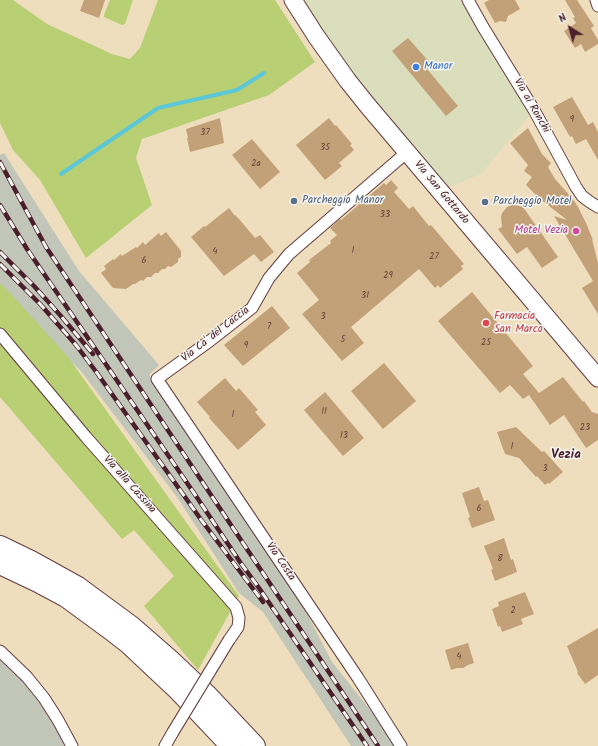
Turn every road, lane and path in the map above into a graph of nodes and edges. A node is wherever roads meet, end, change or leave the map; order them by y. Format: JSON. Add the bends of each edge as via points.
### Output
{"nodes":[{"id":1,"x":293,"y":0,"type":"edge"},
{"id":2,"x":468,"y":0,"type":"edge"},
{"id":3,"x":596,"y":0,"type":"edge"},
{"id":4,"x":598,"y":6,"type":"edge"},
{"id":5,"x":406,"y":153,"type":"junction"},
{"id":6,"x":598,"y":207,"type":"edge"},
{"id":7,"x":0,"y":334,"type":"edge"},
{"id":8,"x":598,"y":378,"type":"edge"},
{"id":9,"x":157,"y":379,"type":"joint"},
{"id":10,"x":0,"y":546,"type":"edge"},
{"id":11,"x":0,"y":564,"type":"edge"},
{"id":12,"x":0,"y":651,"type":"edge"},
{"id":13,"x":72,"y":746,"type":"edge"},
{"id":14,"x":165,"y":746,"type":"edge"},
{"id":15,"x":231,"y":746,"type":"edge"},
{"id":16,"x":255,"y":746,"type":"edge"},
{"id":17,"x":401,"y":746,"type":"edge"}],
"edges":[{"from":1,"to":5,"type":"main road","name":"Via San Gottardo","via":[[348,82]]},
{"from":2,"to":6,"type":"street","name":"Via ai Ronchi","via":[[534,110],[576,187],[582,196]]},
{"from":3,"to":4,"type":"street"},
{"from":5,"to":8,"type":"main road","name":"Via San Gottardo"},
{"from":5,"to":9,"type":"street","name":"Via Ca' del Caccia","via":[[289,254],[269,278],[252,308]]},
{"from":7,"to":14,"type":"street","name":"Via alla Cassina","bridge":true,"via":[[86,437],[236,607],[240,618],[238,627]]},
{"from":9,"to":17,"type":"street","name":"Via Costa"},
{"from":10,"to":16,"type":"highway","via":[[78,587],[131,626],[208,696]]},
{"from":11,"to":15,"type":"highway","via":[[66,598],[111,630],[178,690]]},
{"from":12,"to":13,"type":"street","via":[[44,698]]}]}
